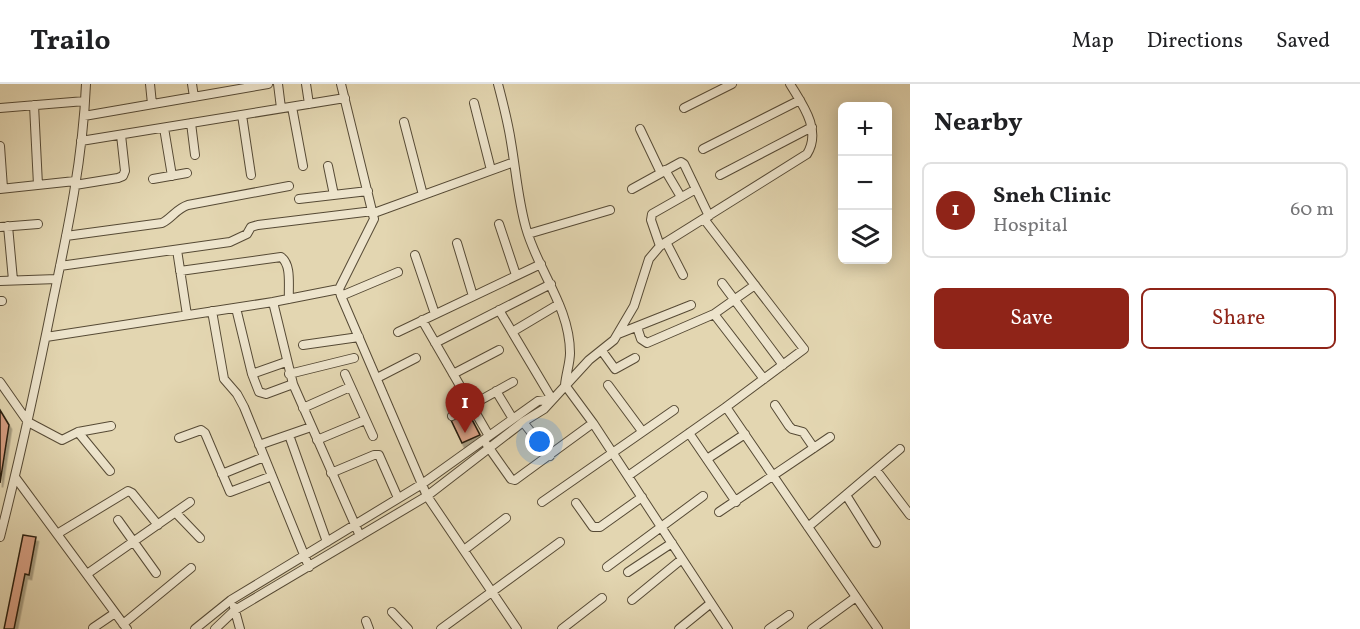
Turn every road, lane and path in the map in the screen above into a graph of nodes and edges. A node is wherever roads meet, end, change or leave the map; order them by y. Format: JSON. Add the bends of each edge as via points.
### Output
{"nodes":[{"id":1,"x":86,"y":84,"type":"edge"},
{"id":2,"x":150,"y":84,"type":"edge"},
{"id":3,"x":192,"y":84,"type":"edge"},
{"id":4,"x":268,"y":84,"type":"edge"},
{"id":5,"x":279,"y":84,"type":"edge"},
{"id":6,"x":306,"y":84,"type":"edge"},
{"id":7,"x":341,"y":84,"type":"edge"},
{"id":8,"x":498,"y":84,"type":"edge"},
{"id":9,"x":732,"y":84,"type":"edge"},
{"id":10,"x":790,"y":84,"type":"edge"},
{"id":11,"x":236,"y":87,"type":"edge"},
{"id":12,"x":194,"y":97,"type":"junction"},
{"id":13,"x":345,"y":98,"type":"junction"},
{"id":14,"x":800,"y":100,"type":"junction"},
{"id":15,"x":85,"y":101,"type":"junction"},
{"id":16,"x":474,"y":103,"type":"dead end"},
{"id":17,"x":152,"y":104,"type":"junction"},
{"id":18,"x":309,"y":104,"type":"junction"},
{"id":19,"x":34,"y":105,"type":"junction"},
{"id":20,"x":292,"y":106,"type":"junction"},
{"id":21,"x":0,"y":108,"type":"edge"},
{"id":22,"x":281,"y":108,"type":"junction"},
{"id":23,"x":684,"y":108,"type":"dead end"},
{"id":24,"x":242,"y":115,"type":"junction"},
{"id":25,"x":84,"y":116,"type":"junction"},
{"id":26,"x":404,"y":122,"type":"dead end"},
{"id":27,"x":191,"y":123,"type":"junction"},
{"id":28,"x":812,"y":127,"type":"junction"},
{"id":29,"x":164,"y":128,"type":"junction"},
{"id":30,"x":640,"y":129,"type":"dead end"},
{"id":31,"x":121,"y":135,"type":"junction"},
{"id":32,"x":81,"y":141,"type":"junction"},
{"id":33,"x":0,"y":146,"type":"edge"},
{"id":34,"x":703,"y":149,"type":"dead end"},
{"id":35,"x":195,"y":155,"type":"dead end"},
{"id":36,"x":514,"y":162,"type":"junction"},
{"id":37,"x":303,"y":166,"type":"dead end"},
{"id":38,"x":328,"y":166,"type":"dead end"},
{"id":39,"x":491,"y":170,"type":"junction"},
{"id":40,"x":663,"y":172,"type":"junction"},
{"id":41,"x":187,"y":173,"type":"dead end"},
{"id":42,"x":251,"y":175,"type":"dead end"},
{"id":43,"x":720,"y":175,"type":"dead end"},
{"id":44,"x":172,"y":176,"type":"junction"},
{"id":45,"x":153,"y":179,"type":"dead end"},
{"id":46,"x":75,"y":183,"type":"junction"},
{"id":47,"x":38,"y":185,"type":"junction"},
{"id":48,"x":289,"y":186,"type":"dead end"},
{"id":49,"x":2,"y":188,"type":"edge"},
{"id":50,"x":632,"y":189,"type":"dead end"},
{"id":51,"x":696,"y":189,"type":"junction"},
{"id":52,"x":368,"y":191,"type":"junction"},
{"id":53,"x":334,"y":195,"type":"junction"},
{"id":54,"x":423,"y":195,"type":"junction"},
{"id":55,"x":681,"y":197,"type":"junction"},
{"id":56,"x":299,"y":199,"type":"dead end"},
{"id":57,"x":610,"y":210,"type":"dead end"},
{"id":58,"x":374,"y":212,"type":"junction"},
{"id":59,"x":707,"y":217,"type":"junction"},
{"id":60,"x":38,"y":224,"type":"dead end"},
{"id":61,"x":499,"y":224,"type":"dead end"},
{"id":62,"x":4,"y":226,"type":"edge"},
{"id":63,"x":528,"y":234,"type":"junction"},
{"id":64,"x":66,"y":236,"type":"junction"},
{"id":65,"x":457,"y":243,"type":"dead end"},
{"id":66,"x":663,"y":244,"type":"junction"},
{"id":67,"x":177,"y":250,"type":"junction"},
{"id":68,"x":416,"y":255,"type":"dead end"},
{"id":69,"x":541,"y":264,"type":"junction"},
{"id":70,"x":60,"y":266,"type":"junction"},
{"id":71,"x":180,"y":271,"type":"junction"},
{"id":72,"x":398,"y":272,"type":"dead end"},
{"id":73,"x":683,"y":274,"type":"dead end"},
{"id":74,"x":516,"y":275,"type":"junction"},
{"id":75,"x":57,"y":279,"type":"junction"},
{"id":76,"x":0,"y":280,"type":"edge"},
{"id":77,"x":13,"y":280,"type":"junction"},
{"id":78,"x":722,"y":283,"type":"dead end"},
{"id":79,"x":551,"y":284,"type":"junction"},
{"id":80,"x":755,"y":285,"type":"junction"},
{"id":81,"x":340,"y":293,"type":"junction"},
{"id":82,"x":473,"y":296,"type":"junction"},
{"id":83,"x":289,"y":299,"type":"junction"},
{"id":84,"x":735,"y":300,"type":"junction"},
{"id":85,"x":273,"y":302,"type":"junction"},
{"id":86,"x":559,"y":304,"type":"junction"},
{"id":87,"x":691,"y":305,"type":"dead end"},
{"id":88,"x":236,"y":308,"type":"junction"},
{"id":89,"x":499,"y":310,"type":"junction"},
{"id":90,"x":212,"y":311,"type":"junction"},
{"id":91,"x":435,"y":314,"type":"junction"},
{"id":92,"x":714,"y":314,"type":"junction"},
{"id":93,"x":187,"y":315,"type":"junction"},
{"id":94,"x":422,"y":320,"type":"junction"},
{"id":95,"x":637,"y":327,"type":"junction"},
{"id":96,"x":398,"y":332,"type":"dead end"},
{"id":97,"x":512,"y":332,"type":"junction"},
{"id":98,"x":618,"y":334,"type":"junction"},
{"id":99,"x":46,"y":337,"type":"junction"},
{"id":100,"x":359,"y":337,"type":"junction"},
{"id":101,"x":435,"y":343,"type":"junction"},
{"id":102,"x":303,"y":345,"type":"dead end"},
{"id":103,"x":499,"y":350,"type":"dead end"},
{"id":104,"x":602,"y":351,"type":"junction"},
{"id":105,"x":354,"y":358,"type":"dead end"},
{"id":106,"x":416,"y":358,"type":"dead end"},
{"id":107,"x":635,"y":358,"type":"dead end"},
{"id":108,"x":286,"y":363,"type":"junction"},
{"id":109,"x":783,"y":365,"type":"junction"},
{"id":110,"x":252,"y":374,"type":"junction"},
{"id":111,"x":290,"y":374,"type":"junction"},
{"id":112,"x":345,"y":374,"type":"dead end"},
{"id":113,"x":453,"y":374,"type":"junction"},
{"id":114,"x":377,"y":378,"type":"junction"},
{"id":115,"x":764,"y":380,"type":"junction"},
{"id":116,"x":0,"y":382,"type":"edge"},
{"id":117,"x":513,"y":382,"type":"dead end"},
{"id":118,"x":293,"y":384,"type":"junction"},
{"id":119,"x":565,"y":385,"type":"junction"},
{"id":120,"x":608,"y":385,"type":"dead end"},
{"id":121,"x":350,"y":387,"type":"junction"},
{"id":122,"x":496,"y":391,"type":"junction"},
{"id":123,"x":552,"y":399,"type":"junction"},
{"id":124,"x":471,"y":405,"type":"junction"},
{"id":125,"x":775,"y":405,"type":"dead end"},
{"id":126,"x":726,"y":407,"type":"junction"},
{"id":127,"x":303,"y":408,"type":"junction"},
{"id":128,"x":674,"y":410,"type":"dead end"},
{"id":129,"x":452,"y":416,"type":"dead end"},
{"id":130,"x":513,"y":419,"type":"junction"},
{"id":131,"x":365,"y":420,"type":"junction"},
{"id":132,"x":28,"y":422,"type":"junction"},
{"id":133,"x":523,"y":422,"type":"junction"},
{"id":134,"x":593,"y":423,"type":"junction"},
{"id":135,"x":111,"y":426,"type":"dead end"},
{"id":136,"x":311,"y":427,"type":"junction"},
{"id":137,"x":78,"y":432,"type":"junction"},
{"id":138,"x":642,"y":432,"type":"junction"},
{"id":139,"x":689,"y":433,"type":"junction"},
{"id":140,"x":745,"y":434,"type":"junction"},
{"id":141,"x":289,"y":435,"type":"junction"},
{"id":142,"x":373,"y":436,"type":"dead end"},
{"id":143,"x":830,"y":437,"type":"dead end"},
{"id":144,"x":179,"y":438,"type":"dead end"},
{"id":145,"x":486,"y":438,"type":"junction"},
{"id":146,"x":317,"y":440,"type":"junction"},
{"id":147,"x":259,"y":445,"type":"junction"},
{"id":148,"x":489,"y":448,"type":"junction"},
{"id":149,"x":814,"y":448,"type":"junction"},
{"id":150,"x":900,"y":449,"type":"dead end"},
{"id":151,"x":612,"y":452,"type":"junction"},
{"id":152,"x":550,"y":456,"type":"junction"},
{"id":153,"x":264,"y":457,"type":"junction"},
{"id":154,"x":706,"y":459,"type":"junction"},
{"id":155,"x":876,"y":470,"type":"junction"},
{"id":156,"x":110,"y":471,"type":"dead end"},
{"id":157,"x":331,"y":473,"type":"junction"},
{"id":158,"x":222,"y":474,"type":"junction"},
{"id":159,"x":272,"y":476,"type":"junction"},
{"id":160,"x":628,"y":476,"type":"junction"},
{"id":161,"x":15,"y":477,"type":"junction"},
{"id":162,"x":774,"y":477,"type":"junction"},
{"id":163,"x":422,"y":484,"type":"junction"},
{"id":164,"x":846,"y":495,"type":"junction"},
{"id":165,"x":427,"y":496,"type":"junction"},
{"id":166,"x":703,"y":496,"type":"dead end"},
{"id":167,"x":642,"y":497,"type":"junction"},
{"id":168,"x":398,"y":498,"type":"junction"},
{"id":169,"x":190,"y":502,"type":"dead end"},
{"id":170,"x":542,"y":502,"type":"dead end"},
{"id":171,"x":735,"y":502,"type":"junction"},
{"id":172,"x":576,"y":503,"type":"dead end"},
{"id":173,"x":719,"y":512,"type":"dead end"},
{"id":174,"x":176,"y":513,"type":"junction"},
{"id":175,"x":910,"y":515,"type":"edge"},
{"id":176,"x":506,"y":518,"type":"dead end"},
{"id":177,"x":118,"y":520,"type":"dead end"},
{"id":178,"x":158,"y":525,"type":"junction"},
{"id":179,"x":354,"y":525,"type":"junction"},
{"id":180,"x":661,"y":527,"type":"junction"},
{"id":181,"x":808,"y":527,"type":"junction"},
{"id":182,"x":57,"y":534,"type":"junction"},
{"id":183,"x":360,"y":536,"type":"junction"},
{"id":184,"x":0,"y":537,"type":"edge"},
{"id":185,"x":200,"y":538,"type":"dead end"},
{"id":186,"x":133,"y":542,"type":"junction"},
{"id":187,"x":327,"y":542,"type":"junction"},
{"id":188,"x":560,"y":542,"type":"dead end"},
{"id":189,"x":672,"y":543,"type":"junction"},
{"id":190,"x":876,"y":543,"type":"dead end"},
{"id":191,"x":464,"y":550,"type":"junction"},
{"id":192,"x":304,"y":556,"type":"junction"},
{"id":193,"x":682,"y":560,"type":"junction"},
{"id":194,"x":309,"y":567,"type":"junction"},
{"id":195,"x":607,"y":567,"type":"dead end"},
{"id":196,"x":191,"y":568,"type":"dead end"},
{"id":197,"x":628,"y":572,"type":"dead end"},
{"id":198,"x":156,"y":573,"type":"dead end"},
{"id":199,"x":87,"y":574,"type":"junction"},
{"id":200,"x":492,"y":591,"type":"junction"},
{"id":201,"x":856,"y":597,"type":"junction"},
{"id":202,"x":602,"y":598,"type":"dead end"},
{"id":203,"x":231,"y":600,"type":"junction"},
{"id":204,"x":632,"y":600,"type":"dead end"},
{"id":205,"x":711,"y":603,"type":"junction"},
{"id":206,"x":235,"y":610,"type":"junction"},
{"id":207,"x":392,"y":612,"type":"dead end"},
{"id":208,"x":115,"y":613,"type":"junction"},
{"id":209,"x":789,"y":615,"type":"dead end"},
{"id":210,"x":125,"y":626,"type":"edge"},
{"id":211,"x":93,"y":628,"type":"edge"},
{"id":212,"x":195,"y":629,"type":"edge"},
{"id":213,"x":215,"y":629,"type":"edge"},
{"id":214,"x":240,"y":629,"type":"edge"},
{"id":215,"x":408,"y":629,"type":"edge"},
{"id":216,"x":441,"y":629,"type":"edge"},
{"id":217,"x":517,"y":629,"type":"edge"},
{"id":218,"x":562,"y":629,"type":"edge"},
{"id":219,"x":679,"y":629,"type":"edge"},
{"id":220,"x":728,"y":629,"type":"edge"},
{"id":221,"x":769,"y":629,"type":"edge"},
{"id":222,"x":812,"y":629,"type":"edge"},
{"id":223,"x":878,"y":629,"type":"edge"}],
"edges":[{"from":1,"to":15,"type":"street"},
{"from":2,"to":17,"type":"street"},
{"from":3,"to":12,"type":"street"},
{"from":4,"to":11,"type":"street"},
{"from":5,"to":22,"type":"street"},
{"from":6,"to":18,"type":"street"},
{"from":7,"to":13,"type":"street"},
{"from":8,"to":36,"type":"street"},
{"from":9,"to":23,"type":"street"},
{"from":10,"to":14,"type":"street"},
{"from":11,"to":12,"type":"street"},
{"from":12,"to":17,"type":"street"},
{"from":13,"to":18,"type":"street"},
{"from":13,"to":52,"type":"street"},
{"from":14,"to":28,"type":"street"},
{"from":14,"to":34,"type":"street"},
{"from":15,"to":19,"type":"street"},
{"from":15,"to":25,"type":"street"},
{"from":16,"to":39,"type":"street"},
{"from":17,"to":25,"type":"street"},
{"from":18,"to":20,"type":"street"},
{"from":19,"to":21,"type":"street"},
{"from":19,"to":47,"type":"street"},
{"from":20,"to":22,"type":"street"},
{"from":20,"to":37,"type":"street"},
{"from":22,"to":24,"type":"street"},
{"from":24,"to":27,"type":"street"},
{"from":24,"to":42,"type":"street"},
{"from":25,"to":32,"type":"street"},
{"from":26,"to":54,"type":"street"},
{"from":27,"to":29,"type":"street"},
{"from":27,"to":35,"type":"street"},
{"from":28,"to":43,"type":"street"},
{"from":28,"to":59,"type":"street","via":[[812,147],[804,158]]},
{"from":29,"to":31,"type":"street"},
{"from":29,"to":44,"type":"street"},
{"from":30,"to":40,"type":"street"},
{"from":31,"to":32,"type":"street"},
{"from":31,"to":46,"type":"street","via":[[123,176]]},
{"from":32,"to":46,"type":"street"},
{"from":33,"to":49,"type":"street"},
{"from":36,"to":39,"type":"street"},
{"from":36,"to":63,"type":"street"},
{"from":38,"to":53,"type":"street"},
{"from":39,"to":54,"type":"street"},
{"from":40,"to":50,"type":"street"},
{"from":40,"to":51,"type":"street","via":[[681,162]]},
{"from":40,"to":55,"type":"street"},
{"from":41,"to":44,"type":"street"},
{"from":44,"to":45,"type":"street"},
{"from":46,"to":47,"type":"street"},
{"from":46,"to":64,"type":"street"},
{"from":47,"to":49,"type":"street"},
{"from":48,"to":64,"type":"street","via":[[179,208],[162,224]]},
{"from":51,"to":55,"type":"street"},
{"from":51,"to":59,"type":"street"},
{"from":52,"to":53,"type":"street"},
{"from":52,"to":58,"type":"street"},
{"from":53,"to":56,"type":"street"},
{"from":54,"to":58,"type":"street"},
{"from":55,"to":66,"type":"street","via":[[652,214],[651,220]]},
{"from":57,"to":63,"type":"street"},
{"from":58,"to":67,"type":"street","via":[[258,225],[230,242]]},
{"from":58,"to":81,"type":"street","via":[[372,225]]},
{"from":59,"to":66,"type":"street"},
{"from":59,"to":80,"type":"street"},
{"from":60,"to":62,"type":"street"},
{"from":61,"to":74,"type":"street"},
{"from":62,"to":77,"type":"street"},
{"from":63,"to":69,"type":"street"},
{"from":64,"to":70,"type":"street"},
{"from":65,"to":82,"type":"street"},
{"from":66,"to":73,"type":"street"},
{"from":66,"to":98,"type":"street","via":[[649,259],[634,306]]},
{"from":67,"to":70,"type":"street"},
{"from":67,"to":71,"type":"street"},
{"from":68,"to":91,"type":"street"},
{"from":69,"to":74,"type":"street"},
{"from":69,"to":79,"type":"street"},
{"from":70,"to":75,"type":"street"},
{"from":71,"to":83,"type":"street","via":[[282,257],[287,266]]},
{"from":71,"to":93,"type":"street"},
{"from":72,"to":81,"type":"street"},
{"from":74,"to":82,"type":"street"},
{"from":75,"to":77,"type":"street"},
{"from":75,"to":99,"type":"street"},
{"from":76,"to":77,"type":"street"},
{"from":78,"to":84,"type":"street"},
{"from":79,"to":86,"type":"street"},
{"from":79,"to":89,"type":"street"},
{"from":80,"to":84,"type":"street"},
{"from":80,"to":109,"type":"street","via":[[804,349]]},
{"from":81,"to":83,"type":"street"},
{"from":81,"to":100,"type":"street"},
{"from":82,"to":91,"type":"street"},
{"from":83,"to":85,"type":"street"},
{"from":84,"to":92,"type":"street"},
{"from":84,"to":109,"type":"street"},
{"from":85,"to":88,"type":"street"},
{"from":85,"to":108,"type":"street"},
{"from":86,"to":97,"type":"street"},
{"from":86,"to":119,"type":"street","via":[[570,355]]},
{"from":87,"to":95,"type":"street"},
{"from":88,"to":90,"type":"street"},
{"from":88,"to":110,"type":"street"},
{"from":89,"to":97,"type":"street"},
{"from":89,"to":101,"type":"street"},
{"from":90,"to":93,"type":"street"},
{"from":90,"to":147,"type":"street","via":[[224,380],[237,394]]},
{"from":91,"to":94,"type":"street"},
{"from":92,"to":95,"type":"street","via":[[647,343]]},
{"from":92,"to":115,"type":"street"},
{"from":93,"to":99,"type":"street"},
{"from":94,"to":96,"type":"street"},
{"from":94,"to":101,"type":"street"},
{"from":95,"to":98,"type":"street"},
{"from":97,"to":123,"type":"street"},
{"from":98,"to":104,"type":"street"},
{"from":99,"to":132,"type":"street"},
{"from":100,"to":102,"type":"street"},
{"from":100,"to":114,"type":"street"},
{"from":101,"to":113,"type":"street"},
{"from":103,"to":113,"type":"street"},
{"from":104,"to":107,"type":"street","via":[[615,369]]},
{"from":104,"to":119,"type":"street"},
{"from":105,"to":111,"type":"street"},
{"from":106,"to":114,"type":"street"},
{"from":108,"to":110,"type":"street"},
{"from":108,"to":111,"type":"street"},
{"from":109,"to":115,"type":"street"},
{"from":110,"to":118,"type":"street","via":[[262,394]]},
{"from":111,"to":118,"type":"street"},
{"from":112,"to":121,"type":"street"},
{"from":113,"to":124,"type":"street"},
{"from":114,"to":163,"type":"street"},
{"from":115,"to":126,"type":"street"},
{"from":116,"to":132,"type":"street"},
{"from":117,"to":122,"type":"street"},
{"from":118,"to":127,"type":"street"},
{"from":119,"to":123,"type":"street"},
{"from":119,"to":134,"type":"street"},
{"from":120,"to":138,"type":"street"},
{"from":121,"to":127,"type":"street"},
{"from":121,"to":131,"type":"street"},
{"from":122,"to":124,"type":"street"},
{"from":122,"to":130,"type":"street"},
{"from":123,"to":130,"type":"street","via":[[538,401]]},
{"from":123,"to":133,"type":"street"},
{"from":124,"to":129,"type":"street"},
{"from":124,"to":145,"type":"street"},
{"from":125,"to":149,"type":"street","via":[[789,426],[803,432]]},
{"from":126,"to":139,"type":"street"},
{"from":126,"to":140,"type":"street"},
{"from":127,"to":136,"type":"street"},
{"from":128,"to":138,"type":"street"},
{"from":130,"to":145,"type":"street"},
{"from":131,"to":142,"type":"street"},
{"from":131,"to":146,"type":"street"},
{"from":132,"to":137,"type":"street","via":[[62,441]]},
{"from":132,"to":161,"type":"street"},
{"from":133,"to":148,"type":"street"},
{"from":133,"to":152,"type":"street"},
{"from":134,"to":151,"type":"street"},
{"from":134,"to":152,"type":"street"},
{"from":135,"to":137,"type":"street"},
{"from":136,"to":141,"type":"street"},
{"from":136,"to":146,"type":"street"},
{"from":137,"to":156,"type":"street"},
{"from":138,"to":151,"type":"street"},
{"from":139,"to":154,"type":"street"},
{"from":139,"to":160,"type":"street"},
{"from":140,"to":154,"type":"street"},
{"from":140,"to":162,"type":"street"},
{"from":141,"to":147,"type":"street"},
{"from":141,"to":187,"type":"street"},
{"from":143,"to":149,"type":"street"},
{"from":144,"to":158,"type":"street","via":[[201,430]]},
{"from":145,"to":148,"type":"street"},
{"from":145,"to":163,"type":"street"},
{"from":146,"to":157,"type":"street"},
{"from":147,"to":153,"type":"street"},
{"from":148,"to":152,"type":"street","via":[[515,480]]},
{"from":148,"to":165,"type":"street"},
{"from":149,"to":162,"type":"street"},
{"from":150,"to":155,"type":"street"},
{"from":151,"to":160,"type":"street"},
{"from":151,"to":170,"type":"street"},
{"from":153,"to":158,"type":"street"},
{"from":153,"to":159,"type":"street"},
{"from":154,"to":171,"type":"street"},
{"from":155,"to":164,"type":"street"},
{"from":155,"to":175,"type":"street"},
{"from":157,"to":168,"type":"street","via":[[379,455]]},
{"from":157,"to":179,"type":"street"},
{"from":158,"to":159,"type":"street","via":[[230,492]]},
{"from":159,"to":192,"type":"street"},
{"from":160,"to":167,"type":"street"},
{"from":161,"to":182,"type":"street"},
{"from":161,"to":184,"type":"street"},
{"from":162,"to":171,"type":"street"},
{"from":162,"to":181,"type":"street"},
{"from":163,"to":165,"type":"street"},
{"from":163,"to":168,"type":"street"},
{"from":164,"to":181,"type":"street"},
{"from":164,"to":190,"type":"street"},
{"from":165,"to":183,"type":"street"},
{"from":165,"to":191,"type":"street"},
{"from":166,"to":180,"type":"street"},
{"from":167,"to":172,"type":"street","via":[[596,528]]},
{"from":167,"to":180,"type":"street"},
{"from":168,"to":179,"type":"street"},
{"from":169,"to":174,"type":"street"},
{"from":171,"to":173,"type":"street"},
{"from":174,"to":178,"type":"street"},
{"from":174,"to":185,"type":"street"},
{"from":176,"to":191,"type":"street"},
{"from":177,"to":186,"type":"street"},
{"from":178,"to":182,"type":"street","via":[[128,491]]},
{"from":178,"to":186,"type":"street"},
{"from":179,"to":183,"type":"street"},
{"from":179,"to":187,"type":"street"},
{"from":180,"to":189,"type":"street"},
{"from":180,"to":195,"type":"street"},
{"from":181,"to":201,"type":"street"},
{"from":182,"to":199,"type":"street"},
{"from":183,"to":194,"type":"street"},
{"from":186,"to":198,"type":"street"},
{"from":186,"to":199,"type":"street"},
{"from":187,"to":192,"type":"street"},
{"from":188,"to":200,"type":"street"},
{"from":189,"to":193,"type":"street"},
{"from":189,"to":197,"type":"street"},
{"from":191,"to":200,"type":"street"},
{"from":192,"to":194,"type":"street"},
{"from":192,"to":203,"type":"street"},
{"from":193,"to":204,"type":"street"},
{"from":193,"to":205,"type":"street"},
{"from":194,"to":206,"type":"street"},
{"from":196,"to":210,"type":"street"},
{"from":199,"to":208,"type":"street"},
{"from":200,"to":216,"type":"street"},
{"from":200,"to":217,"type":"street"},
{"from":201,"to":222,"type":"street"},
{"from":201,"to":223,"type":"street"},
{"from":202,"to":218,"type":"street"},
{"from":203,"to":206,"type":"street"},
{"from":203,"to":212,"type":"street"},
{"from":205,"to":219,"type":"street"},
{"from":205,"to":220,"type":"street"},
{"from":206,"to":213,"type":"street"},
{"from":206,"to":214,"type":"street"},
{"from":207,"to":215,"type":"street"},
{"from":208,"to":210,"type":"street"},
{"from":208,"to":211,"type":"street"},
{"from":209,"to":221,"type":"street"}]}
